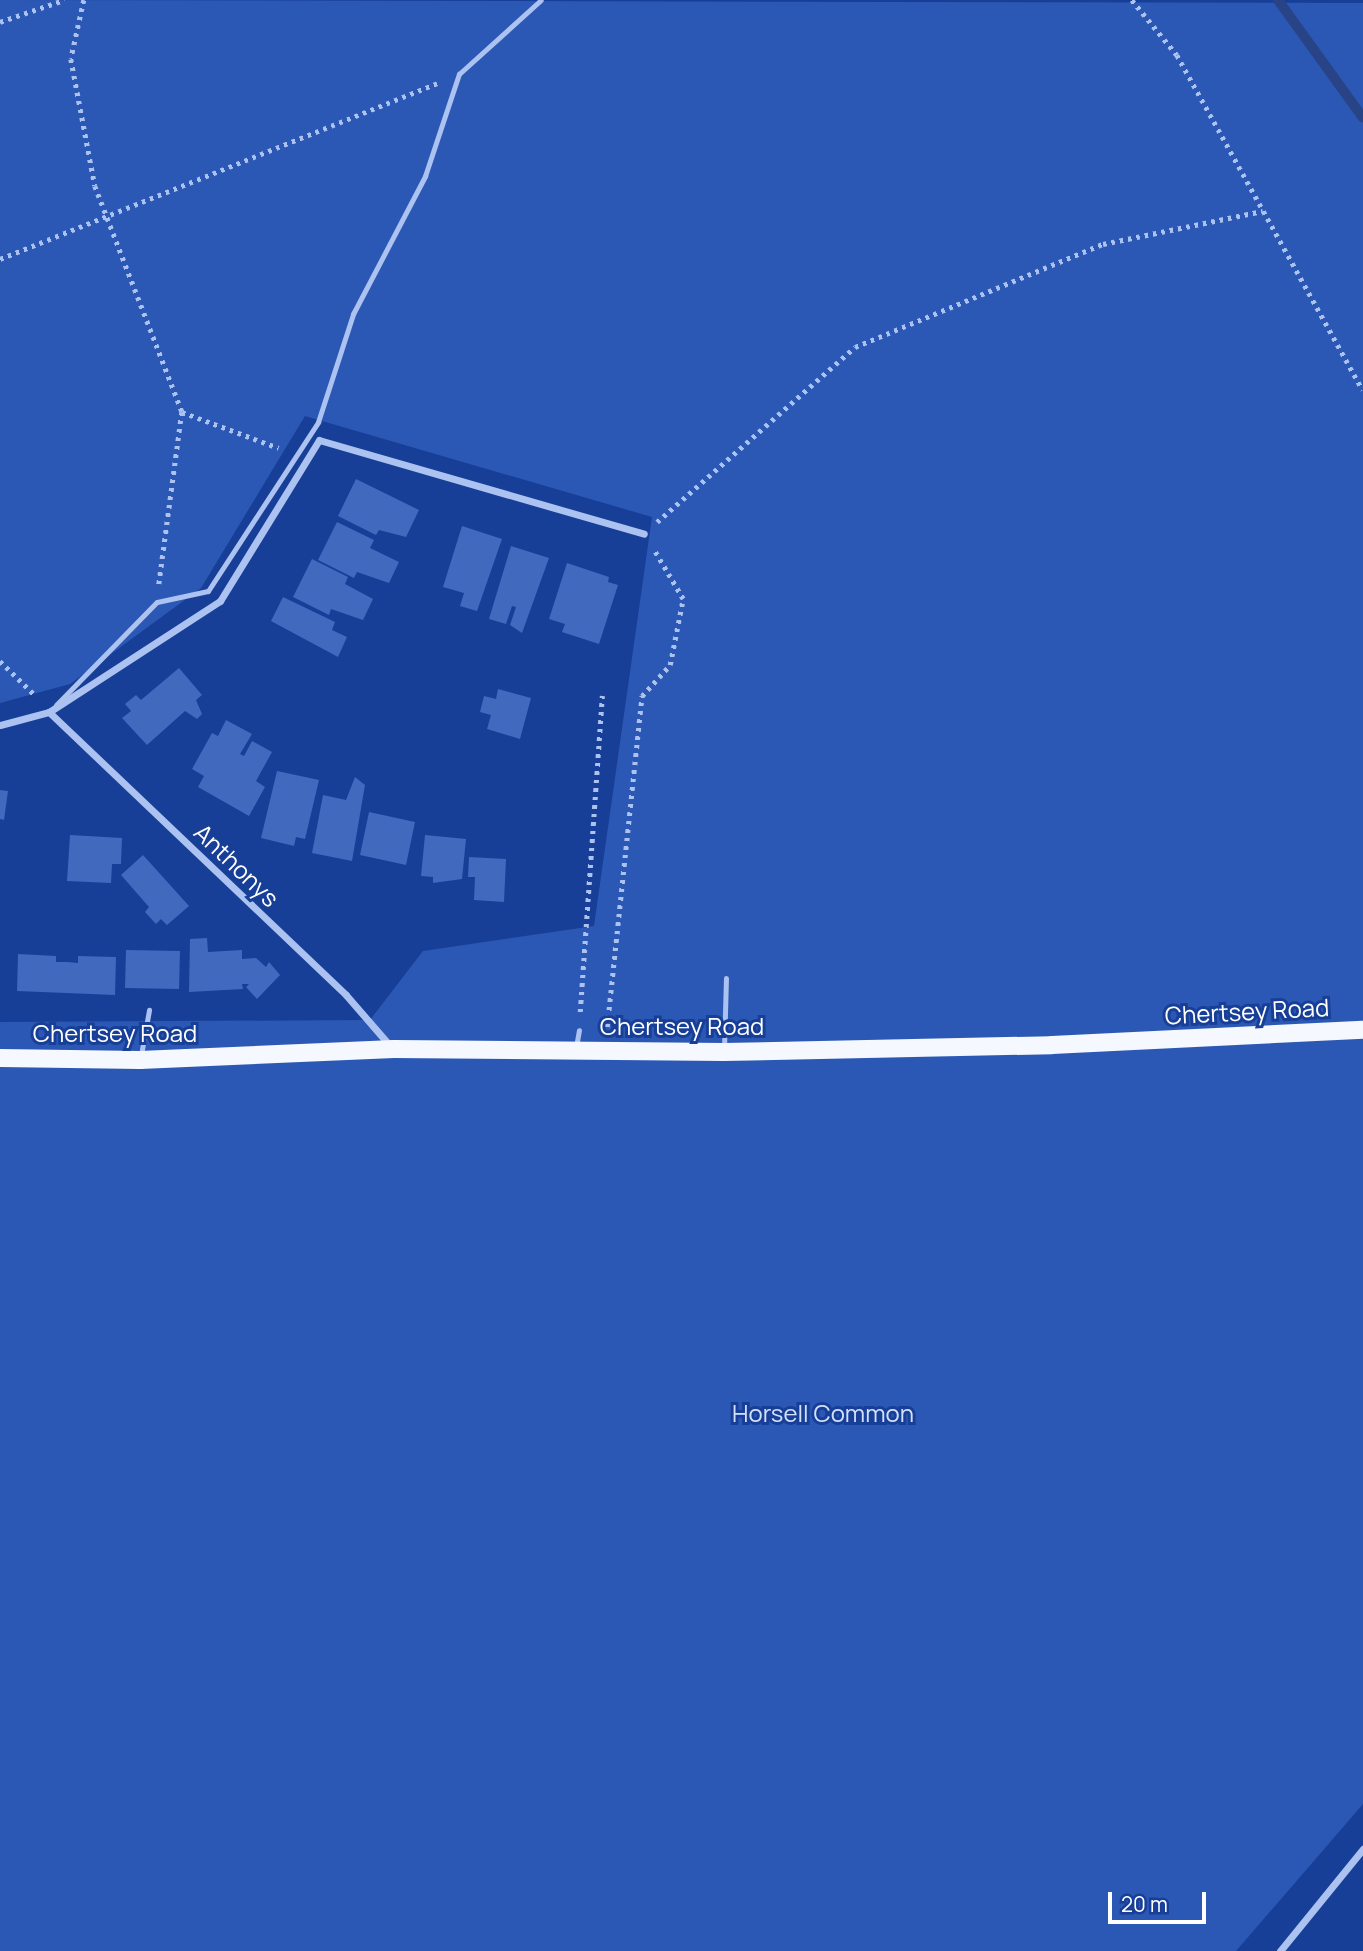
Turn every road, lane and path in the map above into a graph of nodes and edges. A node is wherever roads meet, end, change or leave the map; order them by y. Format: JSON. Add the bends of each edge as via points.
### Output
{"nodes":[{"id":1,"x":64,"y":0,"type":"edge"},
{"id":2,"x":84,"y":0,"type":"edge"},
{"id":3,"x":541,"y":0,"type":"edge"},
{"id":4,"x":1132,"y":0,"type":"edge"},
{"id":5,"x":0,"y":22,"type":"edge"},
{"id":6,"x":459,"y":74,"type":"junction"},
{"id":7,"x":1263,"y":211,"type":"junction"},
{"id":8,"x":105,"y":216,"type":"junction"},
{"id":9,"x":0,"y":259,"type":"edge"},
{"id":10,"x":1363,"y":390,"type":"edge"},
{"id":11,"x":181,"y":412,"type":"junction"},
{"id":12,"x":297,"y":454,"type":"junction"},
{"id":13,"x":644,"y":534,"type":"junction"},
{"id":14,"x":157,"y":602,"type":"junction"},
{"id":15,"x":0,"y":661,"type":"edge"},
{"id":16,"x":602,"y":696,"type":"dead end"},
{"id":17,"x":49,"y":712,"type":"junction"},
{"id":18,"x":0,"y":725,"type":"edge"},
{"id":19,"x":726,"y":978,"type":"dead end"},
{"id":20,"x":149,"y":1010,"type":"dead end"},
{"id":21,"x":579,"y":1030,"type":"joint"},
{"id":22,"x":1363,"y":1030,"type":"edge"},
{"id":23,"x":607,"y":1031,"type":"dead end"},
{"id":24,"x":394,"y":1049,"type":"junction"},
{"id":25,"x":576,"y":1050,"type":"junction"},
{"id":26,"x":724,"y":1052,"type":"junction"},
{"id":27,"x":0,"y":1058,"type":"edge"},
{"id":28,"x":141,"y":1060,"type":"junction"},
{"id":29,"x":1363,"y":1849,"type":"edge"},
{"id":30,"x":1280,"y":1951,"type":"edge"}],
"edges":[{"from":1,"to":5,"type":"path"},
{"from":2,"to":8,"type":"path","via":[[71,59],[94,186]]},
{"from":3,"to":6,"type":"lane"},
{"from":4,"to":7,"type":"path","via":[[1177,55]]},
{"from":6,"to":8,"type":"path"},
{"from":6,"to":12,"type":"lane","via":[[425,176],[353,314],[318,422]]},
{"from":7,"to":10,"type":"path"},
{"from":7,"to":13,"type":"path","via":[[1102,244],[855,347]]},
{"from":8,"to":9,"type":"path"},
{"from":8,"to":11,"type":"path"},
{"from":11,"to":12,"type":"path"},
{"from":11,"to":14,"type":"path"},
{"from":12,"to":14,"type":"lane","via":[[208,591]]},
{"from":13,"to":17,"type":"street","via":[[319,440],[220,601]]},
{"from":13,"to":23,"type":"path","via":[[683,599],[670,665],[642,696]]},
{"from":14,"to":17,"type":"lane"},
{"from":15,"to":17,"type":"path"},
{"from":16,"to":21,"type":"path"},
{"from":17,"to":18,"type":"street"},
{"from":17,"to":24,"type":"street","name":"Anthonys","via":[[346,995]]},
{"from":19,"to":26,"type":"lane"},
{"from":20,"to":28,"type":"lane"},
{"from":21,"to":25,"type":"lane"},
{"from":22,"to":26,"type":"main road","name":"Chertsey Road","via":[[1052,1045]]},
{"from":24,"to":25,"type":"main road","name":"Chertsey Road"},
{"from":24,"to":28,"type":"main road","name":"Chertsey Road"},
{"from":25,"to":26,"type":"main road","name":"Chertsey Road"},
{"from":27,"to":28,"type":"main road","name":"Chertsey Road"},
{"from":29,"to":30,"type":"street"}]}
